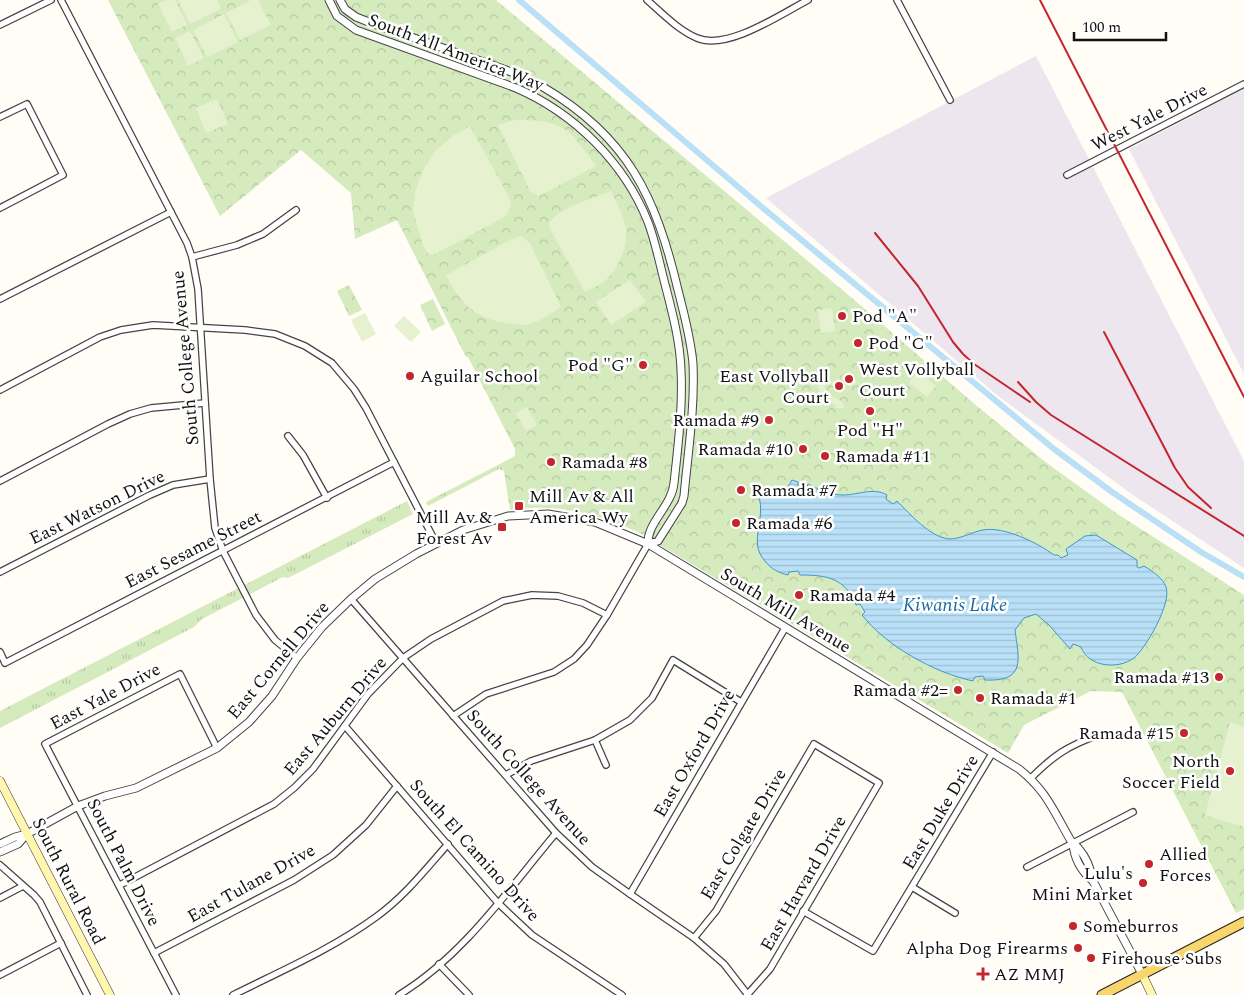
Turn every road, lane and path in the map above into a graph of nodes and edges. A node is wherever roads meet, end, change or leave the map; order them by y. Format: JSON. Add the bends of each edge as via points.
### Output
{"nodes":[{"id":1,"x":51,"y":0,"type":"edge"},
{"id":2,"x":62,"y":0,"type":"edge"},
{"id":3,"x":329,"y":0,"type":"edge"},
{"id":4,"x":340,"y":0,"type":"edge"},
{"id":5,"x":647,"y":0,"type":"edge"},
{"id":6,"x":808,"y":0,"type":"edge"},
{"id":7,"x":898,"y":0,"type":"edge"},
{"id":8,"x":0,"y":26,"type":"edge"},
{"id":9,"x":470,"y":57,"type":"junction"},
{"id":10,"x":465,"y":69,"type":"junction"},
{"id":11,"x":1244,"y":84,"type":"edge"},
{"id":12,"x":950,"y":100,"type":"dead end"},
{"id":13,"x":0,"y":117,"type":"edge"},
{"id":14,"x":1068,"y":175,"type":"dead end"},
{"id":15,"x":0,"y":208,"type":"edge"},
{"id":16,"x":296,"y":210,"type":"dead end"},
{"id":17,"x":171,"y":212,"type":"junction"},
{"id":18,"x":192,"y":257,"type":"junction"},
{"id":19,"x":0,"y":299,"type":"edge"},
{"id":20,"x":200,"y":328,"type":"junction"},
{"id":21,"x":693,"y":371,"type":"junction"},
{"id":22,"x":682,"y":372,"type":"junction"},
{"id":23,"x":0,"y":390,"type":"edge"},
{"id":24,"x":205,"y":403,"type":"junction"},
{"id":25,"x":288,"y":436,"type":"dead end"},
{"id":26,"x":394,"y":462,"type":"junction"},
{"id":27,"x":210,"y":479,"type":"junction"},
{"id":28,"x":0,"y":481,"type":"edge"},
{"id":29,"x":327,"y":498,"type":"junction"},
{"id":30,"x":657,"y":520,"type":"junction"},
{"id":31,"x":667,"y":526,"type":"junction"},
{"id":32,"x":436,"y":544,"type":"junction"},
{"id":33,"x":648,"y":544,"type":"junction"},
{"id":34,"x":223,"y":550,"type":"junction"},
{"id":35,"x":0,"y":572,"type":"edge"},
{"id":36,"x":351,"y":599,"type":"junction"},
{"id":37,"x":607,"y":615,"type":"junction"},
{"id":38,"x":785,"y":628,"type":"junction"},
{"id":39,"x":0,"y":652,"type":"edge"},
{"id":40,"x":296,"y":658,"type":"junction"},
{"id":41,"x":403,"y":658,"type":"junction"},
{"id":42,"x":741,"y":702,"type":"junction"},
{"id":43,"x":453,"y":716,"type":"junction"},
{"id":44,"x":345,"y":726,"type":"junction"},
{"id":45,"x":1096,"y":736,"type":"dead end"},
{"id":46,"x":595,"y":740,"type":"junction"},
{"id":47,"x":45,"y":744,"type":"joint"},
{"id":48,"x":814,"y":744,"type":"joint"},
{"id":49,"x":217,"y":748,"type":"junction"},
{"id":50,"x":993,"y":752,"type":"junction"},
{"id":51,"x":606,"y":765,"type":"dead end"},
{"id":52,"x":506,"y":775,"type":"junction"},
{"id":53,"x":1030,"y":778,"type":"junction"},
{"id":54,"x":0,"y":781,"type":"edge"},
{"id":55,"x":397,"y":786,"type":"junction"},
{"id":56,"x":78,"y":806,"type":"junction"},
{"id":57,"x":1133,"y":812,"type":"dead end"},
{"id":58,"x":556,"y":833,"type":"junction"},
{"id":59,"x":27,"y":834,"type":"junction"},
{"id":60,"x":1073,"y":843,"type":"junction"},
{"id":61,"x":0,"y":844,"type":"edge"},
{"id":62,"x":448,"y":844,"type":"junction"},
{"id":63,"x":0,"y":852,"type":"edge"},
{"id":64,"x":0,"y":866,"type":"edge"},
{"id":65,"x":1027,"y":867,"type":"dead end"},
{"id":66,"x":120,"y":885,"type":"junction"},
{"id":67,"x":23,"y":886,"type":"junction"},
{"id":68,"x":912,"y":887,"type":"junction"},
{"id":69,"x":630,"y":894,"type":"junction"},
{"id":70,"x":0,"y":898,"type":"edge"},
{"id":71,"x":498,"y":903,"type":"junction"},
{"id":72,"x":803,"y":911,"type":"junction"},
{"id":73,"x":955,"y":913,"type":"dead end"},
{"id":74,"x":1244,"y":922,"type":"edge"},
{"id":75,"x":694,"y":938,"type":"junction"},
{"id":76,"x":61,"y":943,"type":"junction"},
{"id":77,"x":154,"y":953,"type":"junction"},
{"id":78,"x":439,"y":964,"type":"junction"},
{"id":79,"x":1142,"y":974,"type":"junction"},
{"id":80,"x":0,"y":975,"type":"edge"},
{"id":81,"x":87,"y":995,"type":"edge"},
{"id":82,"x":110,"y":995,"type":"edge"},
{"id":83,"x":176,"y":995,"type":"edge"},
{"id":84,"x":233,"y":995,"type":"edge"},
{"id":85,"x":398,"y":995,"type":"edge"},
{"id":86,"x":469,"y":995,"type":"edge"},
{"id":87,"x":622,"y":995,"type":"edge"},
{"id":88,"x":748,"y":995,"type":"edge"},
{"id":89,"x":1102,"y":995,"type":"edge"},
{"id":90,"x":1152,"y":995,"type":"edge"}],
"edges":[{"from":1,"to":8,"type":"street"},
{"from":2,"to":17,"type":"street","name":"South College Avenue"},
{"from":3,"to":10,"type":"street","name":"South All America Way","via":[[337,16],[356,30]]},
{"from":4,"to":9,"type":"street","name":"South All America Way","via":[[356,17]]},
{"from":5,"to":6,"type":"street","via":[[681,28],[698,38],[714,40],[742,35]]},
{"from":7,"to":12,"type":"street"},
{"from":9,"to":10,"type":"street"},
{"from":9,"to":21,"type":"street","name":"South All America Way","via":[[525,78],[570,104],[601,130],[626,159],[646,191],[665,237],[687,329]]},
{"from":10,"to":22,"type":"street","name":"South All America Way","via":[[522,90],[552,107],[592,138],[622,175],[651,232],[678,336]]},
{"from":11,"to":14,"type":"street","name":"West Yale Drive"},
{"from":13,"to":15,"type":"street","via":[[28,104],[63,175]]},
{"from":16,"to":18,"type":"street","via":[[263,234]]},
{"from":17,"to":18,"type":"street","name":"South College Avenue"},
{"from":17,"to":19,"type":"street"},
{"from":18,"to":20,"type":"street","name":"South College Avenue"},
{"from":20,"to":23,"type":"street","via":[[153,325],[121,330],[100,337]]},
{"from":20,"to":24,"type":"street","name":"South College Avenue"},
{"from":20,"to":26,"type":"street","via":[[275,334],[325,358],[354,389]]},
{"from":21,"to":22,"type":"street"},
{"from":21,"to":31,"type":"street","name":"South All America Way","via":[[684,496]]},
{"from":22,"to":30,"type":"street","name":"South All America Way","via":[[674,486]]},
{"from":24,"to":27,"type":"street","name":"South College Avenue"},
{"from":24,"to":28,"type":"street","via":[[151,408],[130,414]]},
{"from":25,"to":29,"type":"street","via":[[303,455]]},
{"from":26,"to":29,"type":"street","name":"East Sesame Street"},
{"from":26,"to":32,"type":"street"},
{"from":27,"to":34,"type":"street","name":"South College Avenue","via":[[215,528]]},
{"from":27,"to":35,"type":"street","name":"East Watson Drive","via":[[173,485],[150,495]]},
{"from":29,"to":34,"type":"street","name":"East Sesame Street"},
{"from":30,"to":31,"type":"street"},
{"from":30,"to":33,"type":"street","name":"South All America Way","via":[[648,535]]},
{"from":31,"to":33,"type":"street","name":"South All America Way","via":[[658,541]]},
{"from":32,"to":33,"type":"street","name":"South Mill Avenue","via":[[472,526],[496,519],[548,514],[595,522]]},
{"from":32,"to":36,"type":"street","name":"East Cornell Drive","via":[[375,579]]},
{"from":33,"to":37,"type":"street"},
{"from":33,"to":38,"type":"street","name":"South Mill Avenue"},
{"from":34,"to":39,"type":"street","name":"East Sesame Street","via":[[5,663]]},
{"from":34,"to":40,"type":"street","name":"South College Avenue","via":[[256,615],[275,640]]},
{"from":36,"to":40,"type":"street","name":"East Cornell Drive"},
{"from":36,"to":41,"type":"street","name":"South College Avenue"},
{"from":37,"to":41,"type":"street","name":"East Auburn Drive","via":[[583,603],[558,596],[532,594],[474,615]]},
{"from":37,"to":43,"type":"street","via":[[574,660],[554,672],[486,694]]},
{"from":38,"to":42,"type":"street","name":"East Oxford Drive"},
{"from":38,"to":50,"type":"street","name":"South Mill Avenue"},
{"from":40,"to":49,"type":"street","name":"East Cornell Drive","via":[[272,696],[249,722]]},
{"from":41,"to":43,"type":"street","name":"South College Avenue"},
{"from":41,"to":44,"type":"street","name":"East Auburn Drive","via":[[368,694]]},
{"from":42,"to":46,"type":"street","via":[[673,660],[652,698],[630,720]]},
{"from":42,"to":69,"type":"street","name":"East Oxford Drive"},
{"from":43,"to":52,"type":"street","name":"South College Avenue"},
{"from":44,"to":55,"type":"street","name":"South El Camino Drive"},
{"from":44,"to":66,"type":"street","name":"East Auburn Drive","via":[[313,769],[274,804]]},
{"from":45,"to":53,"type":"street","via":[[1058,754]]},
{"from":46,"to":51,"type":"street"},
{"from":46,"to":52,"type":"street","via":[[531,761]]},
{"from":47,"to":49,"type":"street","name":"East Yale Drive","via":[[180,674]]},
{"from":47,"to":56,"type":"street","name":"South Palm Drive"},
{"from":48,"to":72,"type":"street","name":"East Harvard Drive","via":[[879,783]]},
{"from":48,"to":75,"type":"street","name":"East Colgate Drive","via":[[716,910]]},
{"from":49,"to":56,"type":"street","name":"East Cornell Drive","via":[[136,788]]},
{"from":50,"to":53,"type":"street","name":"South Mill Avenue"},
{"from":50,"to":68,"type":"street","name":"East Duke Drive"},
{"from":52,"to":58,"type":"street","name":"South College Avenue"},
{"from":53,"to":60,"type":"street","name":"South Mill Avenue","via":[[1052,805]]},
{"from":54,"to":59,"type":"main road","name":"South Rural Road"},
{"from":55,"to":62,"type":"street","name":"South El Camino Drive"},
{"from":55,"to":77,"type":"street","name":"East Tulane Drive","via":[[366,825],[333,855],[294,880]]},
{"from":56,"to":59,"type":"street","name":"East Cornell Drive"},
{"from":56,"to":66,"type":"street","name":"South Palm Drive"},
{"from":57,"to":60,"type":"street"},
{"from":58,"to":69,"type":"street","name":"South College Avenue","via":[[592,867]]},
{"from":58,"to":71,"type":"street"},
{"from":59,"to":61,"type":"street"},
{"from":59,"to":63,"type":"street","via":[[18,844]]},
{"from":59,"to":82,"type":"main road","name":"South Rural Road"},
{"from":60,"to":65,"type":"street"},
{"from":60,"to":79,"type":"street","name":"South Mill Avenue","via":[[1080,850]]},
{"from":62,"to":71,"type":"street","name":"South El Camino Drive"},
{"from":62,"to":84,"type":"street","via":[[408,889],[378,916],[344,939]]},
{"from":64,"to":67,"type":"street"},
{"from":66,"to":77,"type":"street","name":"South Palm Drive"},
{"from":67,"to":70,"type":"street"},
{"from":67,"to":76,"type":"street","via":[[40,902]]},
{"from":68,"to":72,"type":"street","name":"East Duke Drive","via":[[873,951]]},
{"from":68,"to":73,"type":"street","name":"East Duke Drive"},
{"from":69,"to":75,"type":"street","name":"South College Avenue"},
{"from":71,"to":78,"type":"street","via":[[467,939]]},
{"from":71,"to":87,"type":"street","name":"South El Camino Drive","via":[[532,935]]},
{"from":72,"to":88,"type":"street","name":"East Harvard Drive","via":[[770,969]]},
{"from":74,"to":79,"type":"main road"},
{"from":75,"to":88,"type":"street","name":"South College Avenue","via":[[724,964]]},
{"from":76,"to":80,"type":"street"},
{"from":76,"to":81,"type":"street"},
{"from":77,"to":83,"type":"street","name":"South Palm Drive"},
{"from":78,"to":85,"type":"street"},
{"from":78,"to":86,"type":"street"},
{"from":79,"to":89,"type":"main road"},
{"from":79,"to":90,"type":"main road","name":"South Mill Avenue"}]}
